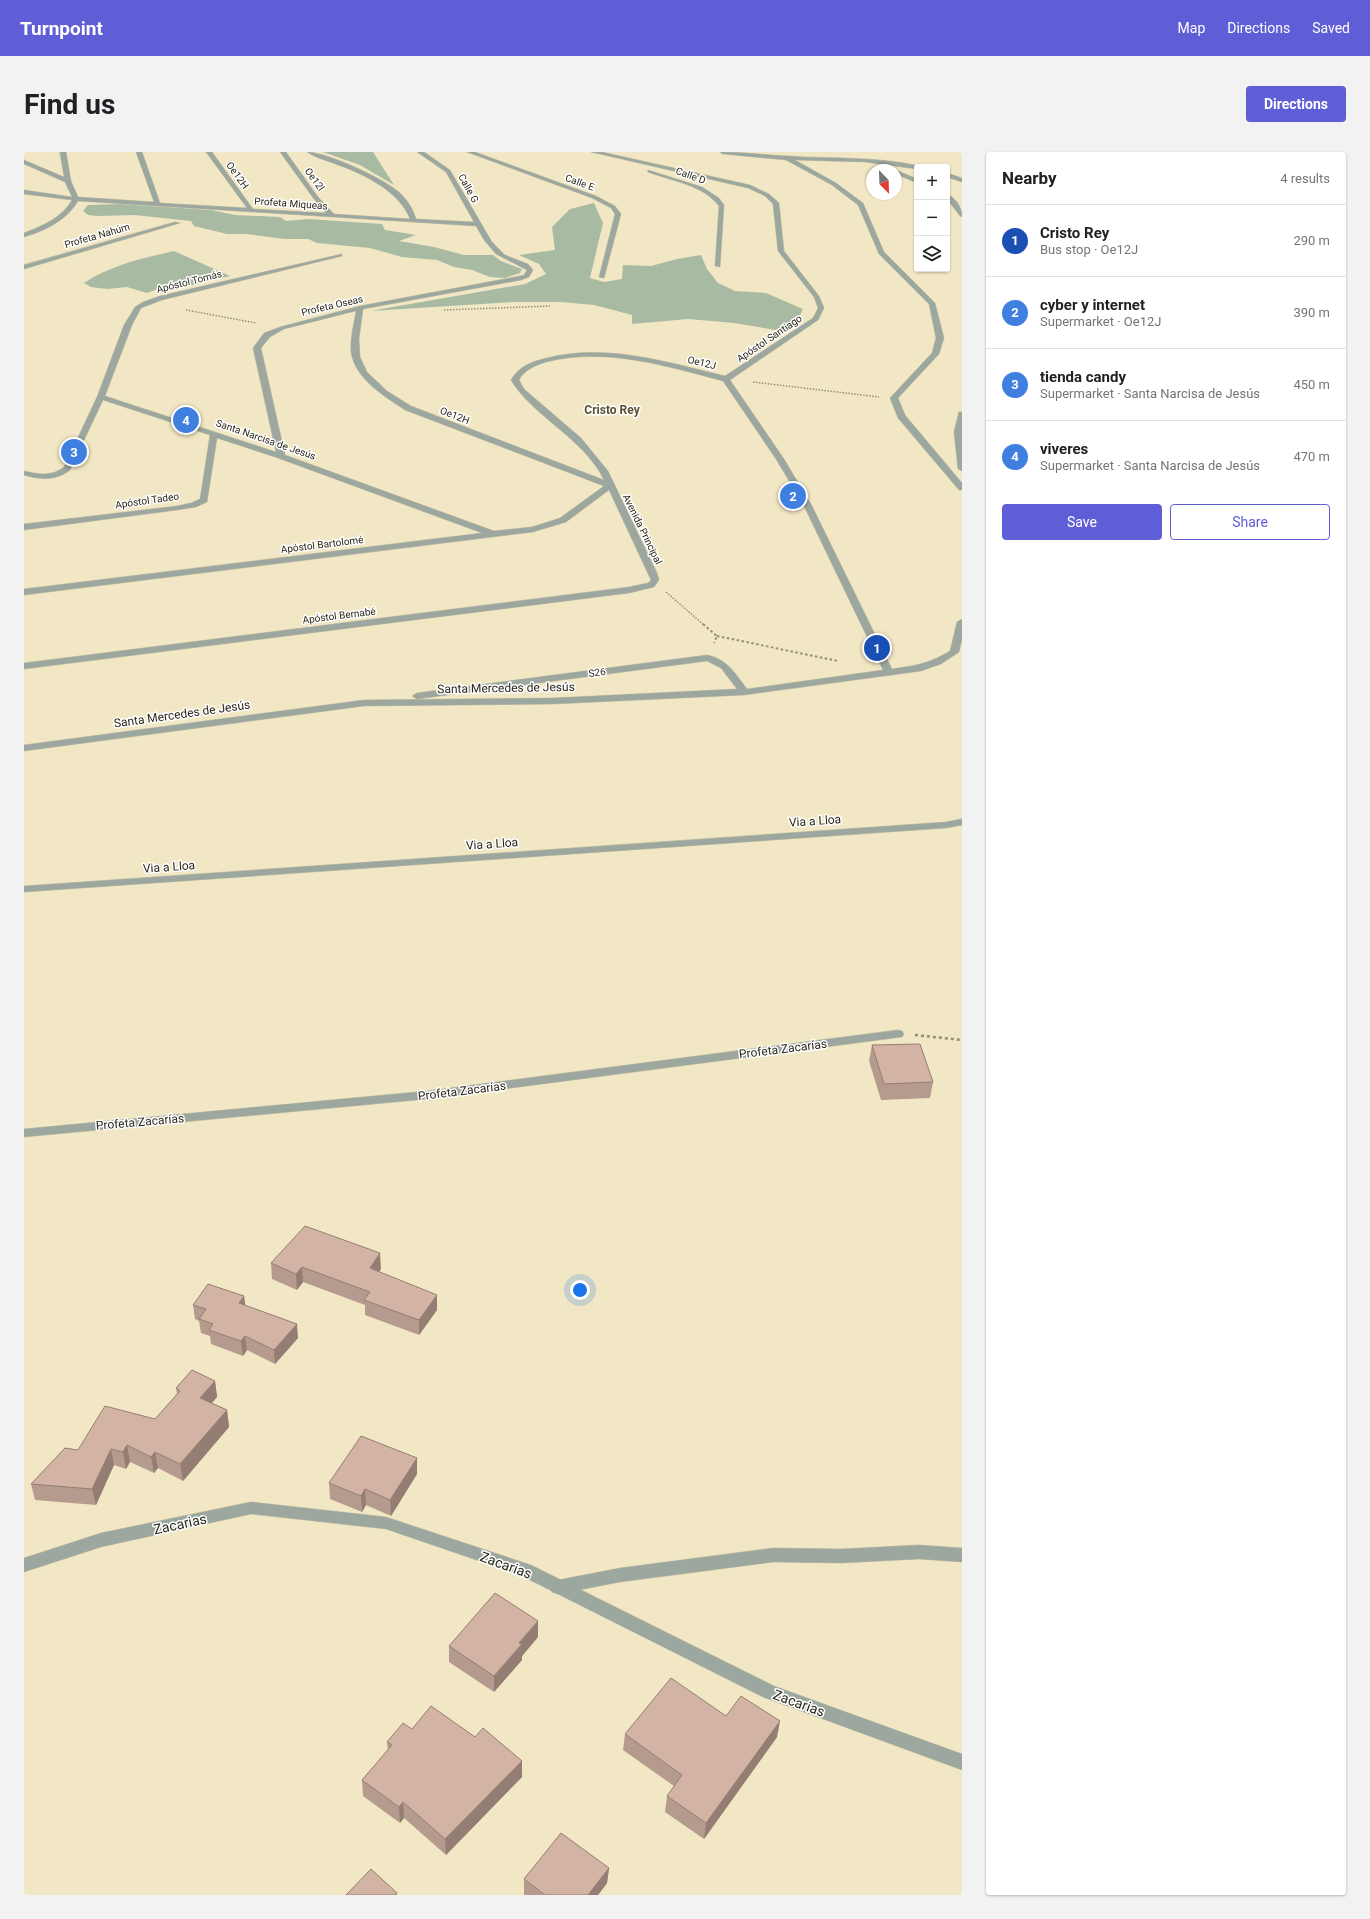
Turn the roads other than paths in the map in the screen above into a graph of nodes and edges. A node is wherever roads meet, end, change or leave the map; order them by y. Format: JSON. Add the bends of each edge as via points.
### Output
{"nodes":[{"id":1,"x":63,"y":152,"type":"edge"},
{"id":2,"x":140,"y":152,"type":"edge"},
{"id":3,"x":209,"y":152,"type":"edge"},
{"id":4,"x":283,"y":152,"type":"edge"},
{"id":5,"x":310,"y":152,"type":"edge"},
{"id":6,"x":420,"y":152,"type":"edge"},
{"id":7,"x":470,"y":152,"type":"edge"},
{"id":8,"x":590,"y":152,"type":"edge"},
{"id":9,"x":594,"y":152,"type":"edge"},
{"id":10,"x":723,"y":152,"type":"edge"},
{"id":11,"x":870,"y":154,"type":"dead end"},
{"id":12,"x":787,"y":158,"type":"junction"},
{"id":13,"x":865,"y":160,"type":"junction"},
{"id":14,"x":24,"y":162,"type":"edge"},
{"id":15,"x":875,"y":164,"type":"edge"},
{"id":16,"x":914,"y":166,"type":"edge"},
{"id":17,"x":914,"y":166,"type":"edge"},
{"id":18,"x":902,"y":175,"type":"edge"},
{"id":19,"x":950,"y":176,"type":"edge"},
{"id":20,"x":914,"y":180,"type":"edge"},
{"id":21,"x":962,"y":180,"type":"edge"},
{"id":22,"x":68,"y":181,"type":"junction"},
{"id":23,"x":24,"y":192,"type":"edge"},
{"id":24,"x":950,"y":198,"type":"edge"},
{"id":25,"x":76,"y":199,"type":"junction"},
{"id":26,"x":157,"y":203,"type":"junction"},
{"id":27,"x":251,"y":210,"type":"junction"},
{"id":28,"x":332,"y":216,"type":"junction"},
{"id":29,"x":962,"y":216,"type":"edge"},
{"id":30,"x":414,"y":221,"type":"junction"},
{"id":31,"x":177,"y":223,"type":"dead end"},
{"id":32,"x":478,"y":224,"type":"junction"},
{"id":33,"x":24,"y":235,"type":"edge"},
{"id":34,"x":340,"y":255,"type":"dead end"},
{"id":35,"x":24,"y":266,"type":"edge"},
{"id":36,"x":718,"y":266,"type":"dead end"},
{"id":37,"x":602,"y":277,"type":"dead end"},
{"id":38,"x":360,"y":308,"type":"junction"},
{"id":39,"x":726,"y":379,"type":"junction"},
{"id":40,"x":101,"y":397,"type":"junction"},
{"id":41,"x":962,"y":414,"type":"edge"},
{"id":42,"x":214,"y":433,"type":"junction"},
{"id":43,"x":281,"y":456,"type":"junction"},
{"id":44,"x":962,"y":469,"type":"edge"},
{"id":45,"x":24,"y":473,"type":"edge"},
{"id":46,"x":610,"y":486,"type":"junction"},
{"id":47,"x":962,"y":488,"type":"edge"},
{"id":48,"x":24,"y":527,"type":"edge"},
{"id":49,"x":493,"y":534,"type":"junction"},
{"id":50,"x":655,"y":583,"type":"joint"},
{"id":51,"x":24,"y":592,"type":"edge"},
{"id":52,"x":962,"y":622,"type":"edge"},
{"id":53,"x":24,"y":666,"type":"edge"},
{"id":54,"x":888,"y":671,"type":"junction"},
{"id":55,"x":744,"y":692,"type":"junction"},
{"id":56,"x":364,"y":703,"type":"junction"},
{"id":57,"x":24,"y":748,"type":"edge"},
{"id":58,"x":962,"y":822,"type":"edge"},
{"id":59,"x":24,"y":889,"type":"edge"},
{"id":60,"x":898,"y":1034,"type":"road end"},
{"id":61,"x":24,"y":1133,"type":"edge"},
{"id":62,"x":962,"y":1555,"type":"edge"},
{"id":63,"x":24,"y":1565,"type":"edge"},
{"id":64,"x":558,"y":1587,"type":"junction"},
{"id":65,"x":962,"y":1762,"type":"edge"}],
"edges":[{"from":1,"to":22,"type":"street"},
{"from":2,"to":26,"type":"street"},
{"from":3,"to":27,"type":"street","name":"Oe12H"},
{"from":4,"to":28,"type":"street","name":"Oe12l"},
{"from":5,"to":30,"type":"street","via":[[353,168],[398,194],[409,208]]},
{"from":6,"to":32,"type":"street","name":"Calle G","via":[[448,171]]},
{"from":7,"to":37,"type":"street","name":"Calle E","via":[[594,197],[613,207],[618,214]]},
{"from":8,"to":36,"type":"street","name":"Calle D","via":[[705,190],[719,199],[722,206]]},
{"from":9,"to":39,"type":"street","name":"Apóstol Santiago","via":[[750,186],[776,203],[781,251],[817,297],[821,308],[816,319]]},
{"from":10,"to":12,"type":"street"},
{"from":11,"to":16,"type":"street"},
{"from":12,"to":13,"type":"street"},
{"from":12,"to":47,"type":"street","via":[[834,184],[861,204],[881,254],[932,303],[940,338],[935,354],[894,398],[901,416]]},
{"from":13,"to":15,"type":"street"},
{"from":13,"to":17,"type":"street"},
{"from":14,"to":22,"type":"street"},
{"from":18,"to":20,"type":"street"},
{"from":19,"to":21,"type":"street"},
{"from":22,"to":25,"type":"street"},
{"from":23,"to":25,"type":"street","name":"Profeta Miqueas"},
{"from":24,"to":29,"type":"street"},
{"from":25,"to":26,"type":"street","name":"Profeta Miqueas"},
{"from":25,"to":33,"type":"street","via":[[64,214]]},
{"from":26,"to":27,"type":"street","name":"Profeta Miqueas"},
{"from":27,"to":28,"type":"street","name":"Profeta Miqueas"},
{"from":28,"to":30,"type":"street","name":"Profeta Miqueas"},
{"from":30,"to":32,"type":"street","name":"Profeta Miqueas"},
{"from":31,"to":35,"type":"street","name":"Profeta Nahúm"},
{"from":32,"to":38,"type":"street","name":"Profeta Oseas","via":[[482,236],[501,254],[528,267],[530,273],[527,276]]},
{"from":34,"to":40,"type":"street","name":"Apóstol Tomás","via":[[145,303],[138,307],[128,325]]},
{"from":38,"to":43,"type":"street","name":"Profeta Oseas","via":[[282,328],[267,335],[257,348]]},
{"from":38,"to":46,"type":"street","name":"Oe12H","via":[[355,344],[356,358],[368,376],[390,397],[408,408]]},
{"from":39,"to":46,"type":"street","name":"Oe12J","via":[[638,359],[594,355],[548,359],[531,365],[517,374],[515,380],[521,390],[578,440],[605,473]]},
{"from":39,"to":54,"type":"street","name":"Oe12J","via":[[808,506]]},
{"from":40,"to":42,"type":"street","name":"Santa Narcisa de Jesús"},
{"from":40,"to":45,"type":"street","via":[[67,468],[61,474],[48,477]]},
{"from":41,"to":44,"type":"street","via":[[958,432]]},
{"from":42,"to":43,"type":"street","name":"Santa Narcisa de Jesús"},
{"from":42,"to":48,"type":"street","name":"Apóstol Tadeo","via":[[204,500],[177,508]]},
{"from":43,"to":49,"type":"street","name":"Santa Narcisa de Jesús"},
{"from":46,"to":49,"type":"street","name":"Apóstol Bartolomé","via":[[562,520],[533,529]]},
{"from":46,"to":50,"type":"street","name":"Avenida Principal","via":[[653,573]]},
{"from":49,"to":51,"type":"street","name":"Apóstol Bartolomé"},
{"from":50,"to":53,"type":"street","name":"Apóstol Bernabé","via":[[629,590]]},
{"from":52,"to":54,"type":"street","name":"Santa Mercedes de Jesús","via":[[954,652],[938,662],[921,668]]},
{"from":54,"to":55,"type":"street","name":"Santa Mercedes de Jesús"},
{"from":55,"to":56,"type":"street","name":"Santa Mercedes de Jesús","via":[[553,701]]},
{"from":55,"to":56,"type":"street","name":"S26","via":[[723,664],[707,658]]},
{"from":56,"to":57,"type":"street","name":"Santa Mercedes de Jesús"},
{"from":58,"to":59,"type":"street","name":"Via a Lloa","via":[[938,826]]},
{"from":60,"to":61,"type":"street","name":"Profeta Zacarías","via":[[427,1095]]},
{"from":62,"to":64,"type":"street","via":[[919,1552],[840,1556],[773,1555],[620,1575]]},
{"from":63,"to":64,"type":"street","name":"Zacarias","via":[[101,1540],[251,1508],[386,1523],[525,1570]]},
{"from":64,"to":65,"type":"street","name":"Zacarias","via":[[769,1692]]}]}
